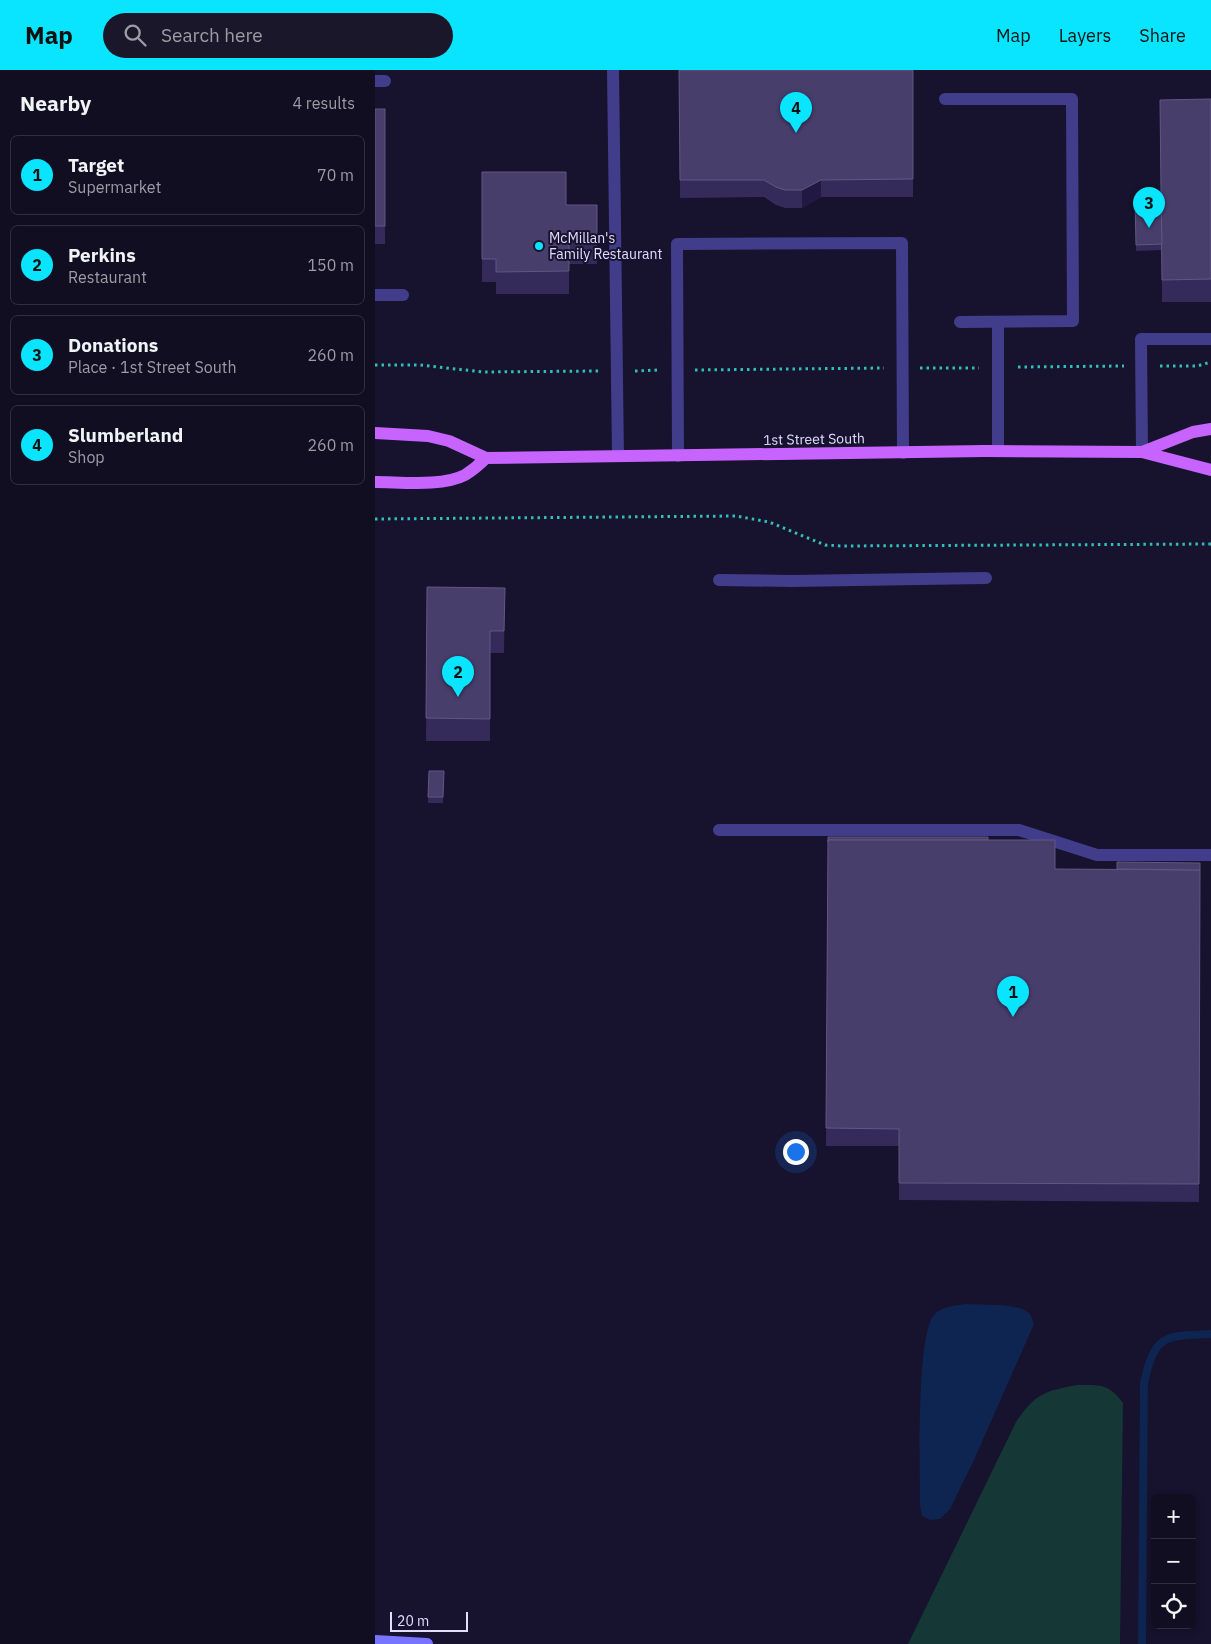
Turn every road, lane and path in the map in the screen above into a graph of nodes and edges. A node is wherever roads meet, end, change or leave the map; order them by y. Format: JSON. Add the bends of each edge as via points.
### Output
{"nodes":[{"id":1,"x":613,"y":70,"type":"edge"},
{"id":2,"x":945,"y":99,"type":"dead end"},
{"id":3,"x":375,"y":296,"type":"edge"},
{"id":4,"x":403,"y":296,"type":"dead end"},
{"id":5,"x":960,"y":322,"type":"dead end"},
{"id":6,"x":998,"y":322,"type":"junction"},
{"id":7,"x":1211,"y":339,"type":"edge"},
{"id":8,"x":1211,"y":362,"type":"edge"},
{"id":9,"x":375,"y":365,"type":"edge"},
{"id":10,"x":1141,"y":366,"type":"junction"},
{"id":11,"x":902,"y":368,"type":"junction"},
{"id":12,"x":998,"y":368,"type":"junction"},
{"id":13,"x":677,"y":370,"type":"junction"},
{"id":14,"x":617,"y":371,"type":"junction"},
{"id":15,"x":1211,"y":429,"type":"edge"},
{"id":16,"x":375,"y":433,"type":"edge"},
{"id":17,"x":999,"y":452,"type":"junction"},
{"id":18,"x":1142,"y":452,"type":"junction"},
{"id":19,"x":903,"y":453,"type":"junction"},
{"id":20,"x":618,"y":456,"type":"junction"},
{"id":21,"x":678,"y":456,"type":"junction"},
{"id":22,"x":486,"y":458,"type":"junction"},
{"id":23,"x":1211,"y":470,"type":"edge"},
{"id":24,"x":375,"y":482,"type":"edge"},
{"id":25,"x":375,"y":519,"type":"edge"},
{"id":26,"x":1211,"y":544,"type":"edge"},
{"id":27,"x":986,"y":578,"type":"dead end"},
{"id":28,"x":719,"y":580,"type":"dead end"},
{"id":29,"x":719,"y":830,"type":"dead end"},
{"id":30,"x":1211,"y":855,"type":"edge"},
{"id":31,"x":375,"y":1641,"type":"edge"},
{"id":32,"x":427,"y":1644,"type":"edge"}],
"edges":[{"from":1,"to":14,"type":"lane"},
{"from":2,"to":6,"type":"lane","via":[[1072,98],[1073,321]]},
{"from":3,"to":4,"type":"lane"},
{"from":5,"to":6,"type":"lane"},
{"from":6,"to":12,"type":"lane"},
{"from":7,"to":10,"type":"lane","via":[[1141,339]]},
{"from":8,"to":10,"type":"path","via":[[1197,366]]},
{"from":9,"to":14,"type":"path","via":[[420,365],[483,372]]},
{"from":10,"to":12,"type":"path"},
{"from":10,"to":18,"type":"lane"},
{"from":11,"to":12,"type":"path"},
{"from":11,"to":13,"type":"path"},
{"from":11,"to":13,"type":"lane","via":[[902,243],[677,244]]},
{"from":11,"to":19,"type":"lane"},
{"from":12,"to":17,"type":"lane"},
{"from":13,"to":14,"type":"path"},
{"from":13,"to":21,"type":"lane"},
{"from":14,"to":20,"type":"lane"},
{"from":15,"to":18,"type":"main road","name":"1st Street South","via":[[1193,432]]},
{"from":16,"to":22,"type":"main road","name":"1st Street South","via":[[428,436],[449,441]]},
{"from":17,"to":18,"type":"main road","name":"1st Street South"},
{"from":17,"to":19,"type":"main road","name":"1st Street South"},
{"from":18,"to":23,"type":"main road","name":"1st Street South"},
{"from":19,"to":21,"type":"main road","name":"1st Street South"},
{"from":20,"to":21,"type":"main road","name":"1st Street South"},
{"from":20,"to":22,"type":"main road","name":"1st Street South"},
{"from":22,"to":24,"type":"main road","via":[[476,468],[455,478]]},
{"from":25,"to":26,"type":"path","via":[[736,516],[769,522],[825,545]]},
{"from":27,"to":28,"type":"lane"},
{"from":29,"to":30,"type":"lane","via":[[1019,830],[1097,854]]},
{"from":31,"to":32,"type":"street"}]}
